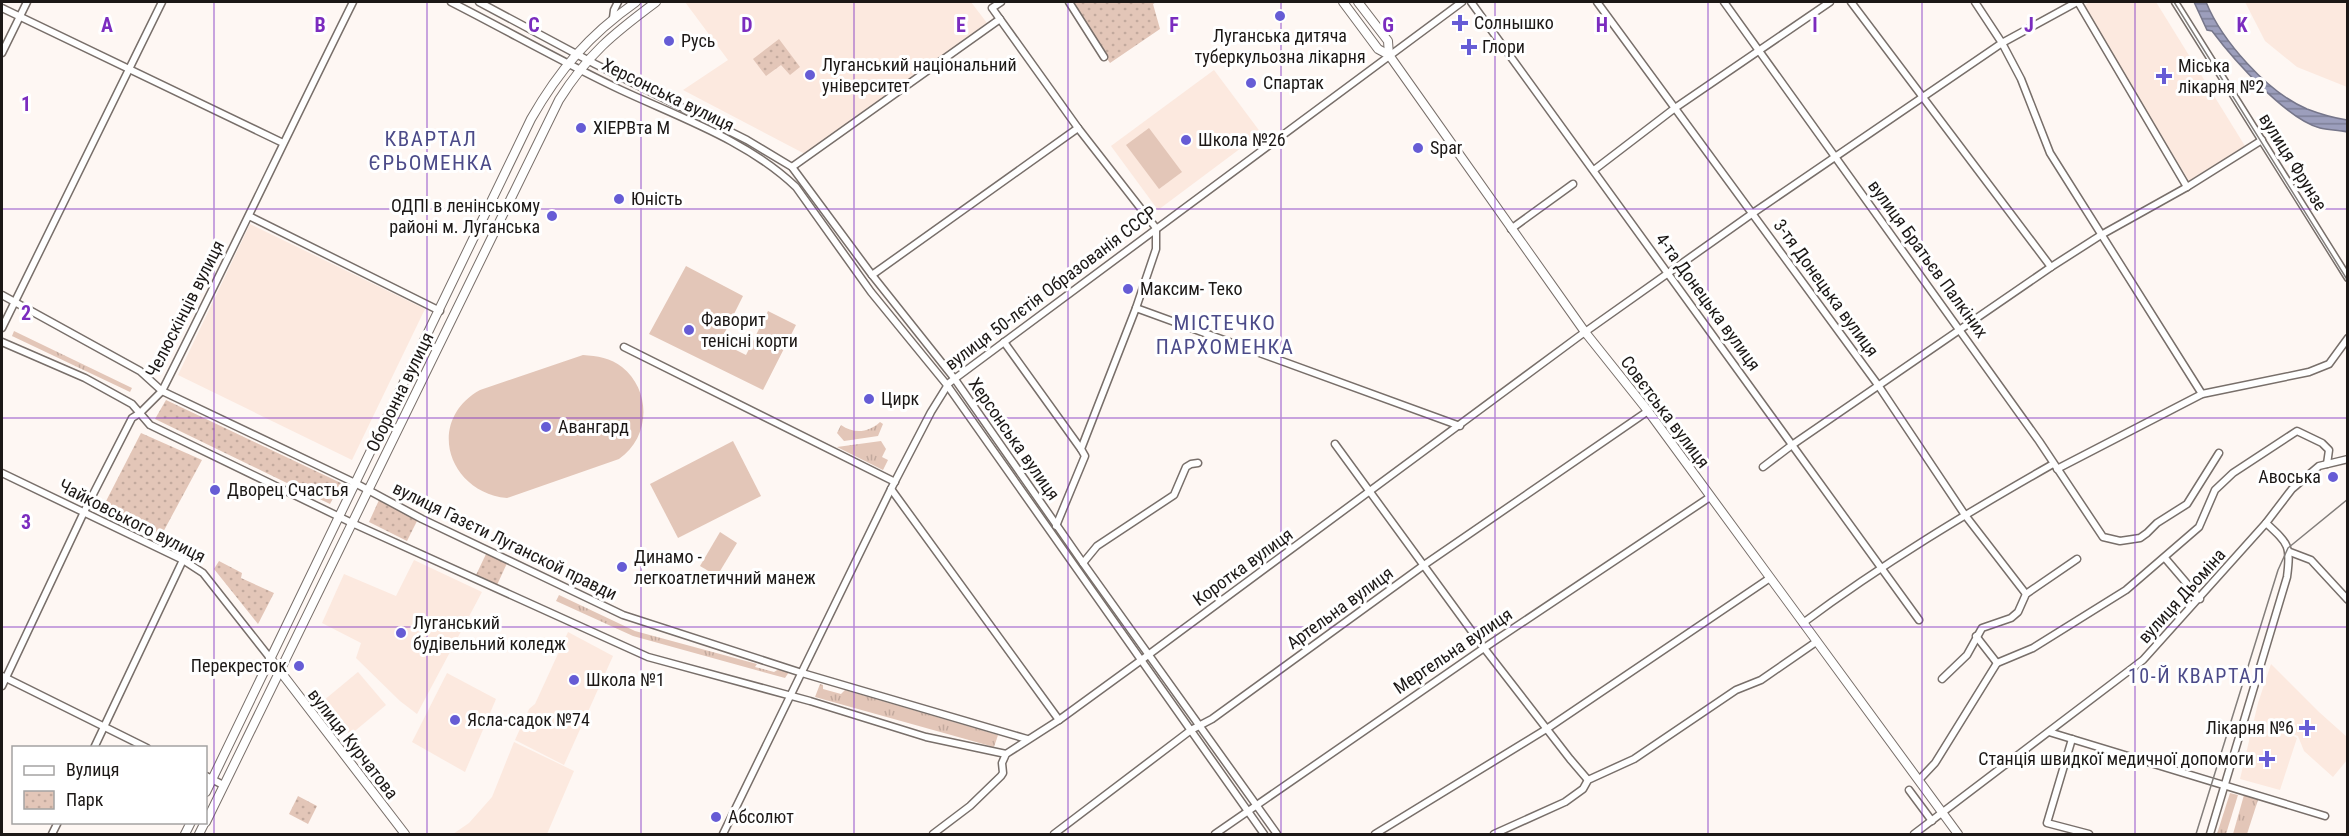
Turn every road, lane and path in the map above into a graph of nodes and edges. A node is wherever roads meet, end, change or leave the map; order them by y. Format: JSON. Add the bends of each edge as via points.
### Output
{"nodes":[{"id":1,"x":27,"y":2,"type":"edge"},
{"id":2,"x":162,"y":2,"type":"edge"},
{"id":3,"x":352,"y":2,"type":"edge"},
{"id":4,"x":451,"y":2,"type":"edge"},
{"id":5,"x":479,"y":2,"type":"edge"},
{"id":6,"x":618,"y":2,"type":"edge"},
{"id":7,"x":636,"y":2,"type":"edge"},
{"id":8,"x":656,"y":2,"type":"edge"},
{"id":9,"x":1001,"y":2,"type":"edge"},
{"id":10,"x":1069,"y":2,"type":"edge"},
{"id":11,"x":1343,"y":2,"type":"edge"},
{"id":12,"x":1358,"y":2,"type":"edge"},
{"id":13,"x":1462,"y":2,"type":"edge"},
{"id":14,"x":1471,"y":2,"type":"edge"},
{"id":15,"x":1597,"y":2,"type":"edge"},
{"id":16,"x":1724,"y":2,"type":"edge"},
{"id":17,"x":1830,"y":2,"type":"edge"},
{"id":18,"x":1851,"y":2,"type":"edge"},
{"id":19,"x":1976,"y":2,"type":"edge"},
{"id":20,"x":2077,"y":2,"type":"edge"},
{"id":21,"x":2175,"y":2,"type":"edge"},
{"id":22,"x":2,"y":8,"type":"edge"},
{"id":23,"x":20,"y":16,"type":"junction"},
{"id":24,"x":614,"y":18,"type":"junction"},
{"id":25,"x":1000,"y":20,"type":"junction"},
{"id":26,"x":2002,"y":43,"type":"junction"},
{"id":27,"x":1759,"y":49,"type":"junction"},
{"id":28,"x":2,"y":53,"type":"edge"},
{"id":29,"x":577,"y":53,"type":"junction"},
{"id":30,"x":1389,"y":55,"type":"junction"},
{"id":31,"x":1104,"y":57,"type":"dead end"},
{"id":32,"x":587,"y":59,"type":"junction"},
{"id":33,"x":568,"y":63,"type":"junction"},
{"id":34,"x":580,"y":68,"type":"junction"},
{"id":35,"x":130,"y":70,"type":"junction"},
{"id":36,"x":1922,"y":96,"type":"junction"},
{"id":37,"x":1675,"y":108,"type":"junction"},
{"id":38,"x":1078,"y":129,"type":"junction"},
{"id":39,"x":2262,"y":140,"type":"junction"},
{"id":40,"x":283,"y":143,"type":"junction"},
{"id":41,"x":1835,"y":157,"type":"junction"},
{"id":42,"x":792,"y":167,"type":"junction"},
{"id":43,"x":1594,"y":170,"type":"junction"},
{"id":44,"x":1573,"y":184,"type":"dead end"},
{"id":45,"x":2187,"y":187,"type":"junction"},
{"id":46,"x":1753,"y":213,"type":"junction"},
{"id":47,"x":249,"y":216,"type":"junction"},
{"id":48,"x":1156,"y":228,"type":"junction"},
{"id":49,"x":1511,"y":229,"type":"junction"},
{"id":50,"x":2101,"y":236,"type":"junction"},
{"id":51,"x":2050,"y":267,"type":"junction"},
{"id":52,"x":1668,"y":273,"type":"junction"},
{"id":53,"x":872,"y":275,"type":"junction"},
{"id":54,"x":2348,"y":278,"type":"edge"},
{"id":55,"x":2,"y":295,"type":"edge"},
{"id":56,"x":15,"y":301,"type":"junction"},
{"id":57,"x":1136,"y":308,"type":"junction"},
{"id":58,"x":440,"y":311,"type":"junction"},
{"id":59,"x":2,"y":328,"type":"edge"},
{"id":60,"x":1960,"y":330,"type":"junction"},
{"id":61,"x":1585,"y":332,"type":"junction"},
{"id":62,"x":2348,"y":338,"type":"edge"},
{"id":63,"x":2,"y":342,"type":"edge"},
{"id":64,"x":1004,"y":342,"type":"junction"},
{"id":65,"x":624,"y":347,"type":"dead end"},
{"id":66,"x":954,"y":378,"type":"junction"},
{"id":67,"x":947,"y":385,"type":"junction"},
{"id":68,"x":1878,"y":385,"type":"junction"},
{"id":69,"x":162,"y":391,"type":"junction"},
{"id":70,"x":2202,"y":394,"type":"junction"},
{"id":71,"x":1648,"y":411,"type":"junction"},
{"id":72,"x":140,"y":413,"type":"junction"},
{"id":73,"x":1460,"y":426,"type":"junction"},
{"id":74,"x":1335,"y":444,"type":"dead end"},
{"id":75,"x":1792,"y":445,"type":"junction"},
{"id":76,"x":1081,"y":449,"type":"junction"},
{"id":77,"x":2219,"y":453,"type":"dead end"},
{"id":78,"x":2348,"y":459,"type":"edge"},
{"id":79,"x":1198,"y":463,"type":"dead end"},
{"id":80,"x":2327,"y":464,"type":"junction"},
{"id":81,"x":2055,"y":466,"type":"junction"},
{"id":82,"x":1763,"y":467,"type":"dead end"},
{"id":83,"x":2,"y":473,"type":"edge"},
{"id":84,"x":895,"y":482,"type":"junction"},
{"id":85,"x":355,"y":483,"type":"junction"},
{"id":86,"x":891,"y":489,"type":"junction"},
{"id":87,"x":368,"y":490,"type":"junction"},
{"id":88,"x":1369,"y":492,"type":"junction"},
{"id":89,"x":1710,"y":497,"type":"junction"},
{"id":90,"x":84,"y":512,"type":"junction"},
{"id":91,"x":339,"y":515,"type":"junction"},
{"id":92,"x":1965,"y":515,"type":"junction"},
{"id":93,"x":352,"y":523,"type":"junction"},
{"id":94,"x":2266,"y":523,"type":"junction"},
{"id":95,"x":1056,"y":526,"type":"junction"},
{"id":96,"x":2290,"y":552,"type":"junction"},
{"id":97,"x":2165,"y":558,"type":"junction"},
{"id":98,"x":183,"y":560,"type":"junction"},
{"id":99,"x":2077,"y":560,"type":"dead end"},
{"id":100,"x":1083,"y":563,"type":"junction"},
{"id":101,"x":1424,"y":565,"type":"junction"},
{"id":102,"x":1880,"y":569,"type":"junction"},
{"id":103,"x":1770,"y":578,"type":"junction"},
{"id":104,"x":2026,"y":594,"type":"junction"},
{"id":105,"x":2200,"y":599,"type":"junction"},
{"id":106,"x":2348,"y":600,"type":"edge"},
{"id":107,"x":1919,"y":620,"type":"dead end"},
{"id":108,"x":1803,"y":623,"type":"junction"},
{"id":109,"x":1976,"y":636,"type":"junction"},
{"id":110,"x":1816,"y":642,"type":"junction"},
{"id":111,"x":1484,"y":648,"type":"junction"},
{"id":112,"x":1149,"y":655,"type":"junction"},
{"id":113,"x":270,"y":658,"type":"junction"},
{"id":114,"x":1140,"y":661,"type":"junction"},
{"id":115,"x":1997,"y":663,"type":"junction"},
{"id":116,"x":278,"y":671,"type":"junction"},
{"id":117,"x":802,"y":674,"type":"junction"},
{"id":118,"x":4,"y":677,"type":"edge"},
{"id":119,"x":1942,"y":679,"type":"dead end"},
{"id":120,"x":2,"y":686,"type":"edge"},
{"id":121,"x":790,"y":697,"type":"junction"},
{"id":122,"x":1059,"y":720,"type":"junction"},
{"id":123,"x":1200,"y":726,"type":"junction"},
{"id":124,"x":104,"y":727,"type":"junction"},
{"id":125,"x":1548,"y":728,"type":"junction"},
{"id":126,"x":1191,"y":730,"type":"junction"},
{"id":127,"x":2049,"y":732,"type":"junction"},
{"id":128,"x":1027,"y":739,"type":"junction"},
{"id":129,"x":2072,"y":740,"type":"junction"},
{"id":130,"x":94,"y":746,"type":"edge"},
{"id":131,"x":145,"y":746,"type":"edge"},
{"id":132,"x":1006,"y":754,"type":"junction"},
{"id":133,"x":209,"y":777,"type":"edge"},
{"id":134,"x":1588,"y":780,"type":"junction"},
{"id":135,"x":1919,"y":780,"type":"junction"},
{"id":136,"x":223,"y":785,"type":"junction"},
{"id":137,"x":2225,"y":786,"type":"junction"},
{"id":138,"x":1909,"y":790,"type":"dead end"},
{"id":139,"x":1256,"y":805,"type":"junction"},
{"id":140,"x":1246,"y":811,"type":"junction"},
{"id":141,"x":1943,"y":813,"type":"junction"},
{"id":142,"x":2325,"y":816,"type":"dead end"},
{"id":143,"x":207,"y":818,"type":"edge"},
{"id":144,"x":1932,"y":822,"type":"junction"},
{"id":145,"x":405,"y":834,"type":"edge"},
{"id":146,"x":723,"y":834,"type":"edge"},
{"id":147,"x":933,"y":834,"type":"edge"},
{"id":148,"x":1054,"y":834,"type":"edge"},
{"id":149,"x":1215,"y":834,"type":"edge"},
{"id":150,"x":1264,"y":834,"type":"edge"},
{"id":151,"x":1277,"y":834,"type":"edge"},
{"id":152,"x":1375,"y":834,"type":"edge"},
{"id":153,"x":1494,"y":834,"type":"edge"},
{"id":154,"x":1914,"y":834,"type":"edge"},
{"id":155,"x":1958,"y":834,"type":"edge"},
{"id":156,"x":2089,"y":834,"type":"edge"},
{"id":157,"x":2210,"y":834,"type":"edge"}],
"edges":[{"from":1,"to":23,"type":"street"},
{"from":2,"to":35,"type":"street"},
{"from":3,"to":40,"type":"street","name":"Челюскінців вулиця"},
{"from":4,"to":33,"type":"street","name":"Херсонська вулиця"},
{"from":5,"to":29,"type":"street","name":"Херсонська вулиця"},
{"from":6,"to":24,"type":"street"},
{"from":7,"to":24,"type":"main road","name":"Оборонна вулиця"},
{"from":8,"to":32,"type":"main road","name":"Оборонна вулиця","via":[[605,40]]},
{"from":9,"to":25,"type":"street","via":[[992,8]]},
{"from":10,"to":31,"type":"street"},
{"from":11,"to":30,"type":"main road","via":[[1378,49]]},
{"from":12,"to":30,"type":"main road","name":"Совєтська вулиця","via":[[1388,41]]},
{"from":13,"to":30,"type":"street","name":"вулиця 50-лєтія Образованія СССР"},
{"from":14,"to":43,"type":"street","name":"4-та Донецька вулиця"},
{"from":15,"to":37,"type":"street","name":"3-тя Донецька вулиця"},
{"from":16,"to":27,"type":"street","name":"вулиця Братьєв Палкіних"},
{"from":17,"to":27,"type":"street"},
{"from":18,"to":36,"type":"street"},
{"from":19,"to":26,"type":"street"},
{"from":20,"to":26,"type":"street","name":"Коротка вулиця"},
{"from":20,"to":45,"type":"street"},
{"from":21,"to":39,"type":"street","name":"вулиця Фрунзе"},
{"from":22,"to":23,"type":"street"},
{"from":23,"to":28,"type":"street"},
{"from":23,"to":35,"type":"street"},
{"from":24,"to":29,"type":"main road","name":"Оборонна вулиця"},
{"from":25,"to":38,"type":"street"},
{"from":25,"to":42,"type":"street"},
{"from":26,"to":36,"type":"street","name":"Коротка вулиця"},
{"from":26,"to":50,"type":"street","via":[[2021,79],[2050,153]]},
{"from":27,"to":37,"type":"street"},
{"from":27,"to":41,"type":"street","name":"вулиця Братьєв Палкіних"},
{"from":29,"to":32,"type":"street","name":"Херсонська вулиця"},
{"from":29,"to":33,"type":"main road","name":"Оборонна вулиця"},
{"from":30,"to":48,"type":"street","name":"вулиця 50-лєтія Образованія СССР"},
{"from":30,"to":49,"type":"main road","name":"Совєтська вулиця"},
{"from":32,"to":34,"type":"main road","name":"Оборонна вулиця"},
{"from":32,"to":42,"type":"street","name":"Херсонська вулиця"},
{"from":33,"to":34,"type":"street","name":"Херсонська вулиця"},
{"from":33,"to":58,"type":"main road","name":"Оборонна вулиця","via":[[531,119]]},
{"from":34,"to":67,"type":"street","name":"Херсонська вулиця","via":[[742,147],[782,173]]},
{"from":34,"to":87,"type":"main road","name":"Оборонна вулиця","via":[[559,100]]},
{"from":35,"to":40,"type":"street"},
{"from":35,"to":56,"type":"street"},
{"from":36,"to":41,"type":"street","name":"Коротка вулиця"},
{"from":36,"to":51,"type":"street"},
{"from":37,"to":43,"type":"street"},
{"from":37,"to":46,"type":"street","name":"3-тя Донецька вулиця"},
{"from":38,"to":48,"type":"street"},
{"from":38,"to":53,"type":"street"},
{"from":39,"to":45,"type":"street"},
{"from":39,"to":54,"type":"street","name":"вулиця Фрунзе"},
{"from":40,"to":47,"type":"street","name":"Челюскінців вулиця"},
{"from":41,"to":46,"type":"street","name":"Коротка вулиця"},
{"from":41,"to":60,"type":"street","name":"вулиця Братьєв Палкіних"},
{"from":42,"to":53,"type":"street","name":"Херсонська вулиця"},
{"from":43,"to":52,"type":"street","name":"4-та Донецька вулиця"},
{"from":44,"to":49,"type":"street"},
{"from":45,"to":50,"type":"street"},
{"from":46,"to":52,"type":"street","name":"Коротка вулиця"},
{"from":46,"to":68,"type":"street","name":"3-тя Донецька вулиця"},
{"from":47,"to":58,"type":"street"},
{"from":47,"to":69,"type":"street","name":"Челюскінців вулиця"},
{"from":48,"to":57,"type":"street","via":[[1156,249]]},
{"from":48,"to":64,"type":"street","name":"вулиця 50-лєтія Образованія СССР"},
{"from":49,"to":61,"type":"main road","name":"Совєтська вулиця"},
{"from":50,"to":51,"type":"street"},
{"from":50,"to":70,"type":"street"},
{"from":51,"to":60,"type":"street"},
{"from":52,"to":61,"type":"street","name":"Коротка вулиця"},
{"from":52,"to":75,"type":"street","name":"4-та Донецька вулиця"},
{"from":53,"to":66,"type":"street","name":"Херсонська вулиця"},
{"from":55,"to":56,"type":"street","name":"вулиця Газєти Луганской правди"},
{"from":56,"to":59,"type":"street"},
{"from":56,"to":69,"type":"street","name":"вулиця Газєти Луганской правди","via":[[140,371]]},
{"from":57,"to":73,"type":"street"},
{"from":57,"to":76,"type":"street"},
{"from":58,"to":85,"type":"main road","name":"Оборонна вулиця"},
{"from":60,"to":68,"type":"street"},
{"from":60,"to":81,"type":"street","name":"вулиця Братьєв Палкіних"},
{"from":61,"to":71,"type":"main road","name":"Совєтська вулиця"},
{"from":61,"to":73,"type":"street","name":"Коротка вулиця"},
{"from":62,"to":70,"type":"street","via":[[2329,364],[2309,372]]},
{"from":63,"to":72,"type":"street","via":[[85,378],[132,404]]},
{"from":64,"to":66,"type":"street","name":"вулиця 50-лєтія Образованія СССР"},
{"from":64,"to":76,"type":"street"},
{"from":65,"to":84,"type":"street"},
{"from":66,"to":67,"type":"street","name":"вулиця 50-лєтія Образованія СССР"},
{"from":66,"to":95,"type":"street","name":"Херсонська вулиця"},
{"from":67,"to":84,"type":"street","name":"вулиця 50-лєтія Образованія СССР"},
{"from":67,"to":114,"type":"street","name":"Херсонська вулиця"},
{"from":68,"to":75,"type":"street"},
{"from":68,"to":92,"type":"street","name":"3-тя Донецька вулиця"},
{"from":69,"to":72,"type":"street","name":"Челюскінців вулиця"},
{"from":69,"to":85,"type":"street","name":"вулиця Газєти Луганской правди"},
{"from":70,"to":81,"type":"street"},
{"from":71,"to":89,"type":"main road","name":"Совєтська вулиця"},
{"from":71,"to":101,"type":"street","name":"Артельна вулиця"},
{"from":72,"to":90,"type":"street","name":"Челюскінців вулиця","via":[[132,418]]},
{"from":72,"to":91,"type":"street","via":[[150,425]]},
{"from":73,"to":88,"type":"street","name":"Коротка вулиця"},
{"from":74,"to":88,"type":"street"},
{"from":75,"to":82,"type":"street"},
{"from":75,"to":102,"type":"street","name":"4-та Донецька вулиця"},
{"from":76,"to":95,"type":"street","via":[[1085,456]]},
{"from":77,"to":81,"type":"street","name":"вулиця Братьєв Палкіних","via":[[2187,504],[2140,537],[2120,542],[2103,537]]},
{"from":78,"to":80,"type":"street","name":"вулиця Дьоміна"},
{"from":79,"to":100,"type":"street","via":[[1186,467],[1174,495],[1097,546]]},
{"from":80,"to":94,"type":"street","name":"вулиця Дьоміна","via":[[2319,466],[2292,489]]},
{"from":80,"to":97,"type":"street","via":[[2329,450],[2297,431],[2233,473],[2215,490],[2199,527]]},
{"from":81,"to":92,"type":"street"},
{"from":83,"to":90,"type":"street","name":"Чайковського вулиця"},
{"from":84,"to":86,"type":"street","name":"вулиця 50-лєтія Образованія СССР"},
{"from":85,"to":87,"type":"street","name":"вулиця Газєти Луганской правди"},
{"from":85,"to":91,"type":"main road","name":"Оборонна вулиця"},
{"from":86,"to":117,"type":"street","name":"вулиця 50-лєтія Образованія СССР"},
{"from":86,"to":122,"type":"street"},
{"from":87,"to":93,"type":"main road","name":"Оборонна вулиця"},
{"from":87,"to":117,"type":"street","name":"вулиця Газєти Луганской правди","via":[[624,615]]},
{"from":88,"to":101,"type":"street"},
{"from":88,"to":112,"type":"street","name":"Коротка вулиця"},
{"from":89,"to":103,"type":"main road","name":"Совєтська вулиця"},
{"from":89,"to":111,"type":"street","name":"Мергельна вулиця"},
{"from":90,"to":98,"type":"street","name":"Чайковського вулиця"},
{"from":90,"to":118,"type":"street","name":"Челюскінців вулиця"},
{"from":91,"to":93,"type":"street"},
{"from":91,"to":113,"type":"main road","name":"Оборонна вулиця"},
{"from":92,"to":102,"type":"street"},
{"from":92,"to":104,"type":"street","name":"3-тя Донецька вулиця"},
{"from":93,"to":116,"type":"main road","name":"Оборонна вулиця"},
{"from":93,"to":121,"type":"street","via":[[648,657]]},
{"from":94,"to":96,"type":"street"},
{"from":94,"to":105,"type":"street","name":"вулиця Дьоміна"},
{"from":95,"to":100,"type":"street","name":"Херсонська вулиця"},
{"from":96,"to":106,"type":"street","via":[[2311,560]]},
{"from":96,"to":137,"type":"street","via":[[2287,577]]},
{"from":97,"to":105,"type":"street"},
{"from":97,"to":115,"type":"street","via":[[2098,608],[2033,648]]},
{"from":98,"to":113,"type":"street","name":"Чайковського вулиця","via":[[203,573]]},
{"from":98,"to":124,"type":"street"},
{"from":99,"to":104,"type":"street"},
{"from":100,"to":112,"type":"street","name":"Херсонська вулиця"},
{"from":101,"to":111,"type":"street"},
{"from":101,"to":123,"type":"street","name":"Артельна вулиця"},
{"from":102,"to":107,"type":"street","name":"4-та Донецька вулиця"},
{"from":102,"to":108,"type":"street"},
{"from":103,"to":108,"type":"main road","name":"Совєтська вулиця"},
{"from":103,"to":125,"type":"street"},
{"from":104,"to":109,"type":"street","via":[[2011,618],[1982,628]]},
{"from":105,"to":127,"type":"street","name":"вулиця Дьоміна","via":[[2143,660]]},
{"from":108,"to":110,"type":"main road","name":"Совєтська вулиця"},
{"from":109,"to":115,"type":"street"},
{"from":109,"to":119,"type":"street","via":[[1967,654]]},
{"from":110,"to":134,"type":"street","via":[[1634,759]]},
{"from":110,"to":135,"type":"main road","name":"Совєтська вулиця"},
{"from":111,"to":125,"type":"street"},
{"from":111,"to":139,"type":"street","name":"Мергельна вулиця"},
{"from":112,"to":114,"type":"street","name":"Коротка вулиця"},
{"from":112,"to":123,"type":"street","name":"Херсонська вулиця"},
{"from":113,"to":116,"type":"main road","name":"Чайковського вулиця"},
{"from":113,"to":133,"type":"main road","name":"Оборонна вулиця"},
{"from":114,"to":122,"type":"street","name":"Коротка вулиця"},
{"from":114,"to":126,"type":"street","name":"Херсонська вулиця"},
{"from":115,"to":135,"type":"street","via":[[1935,763]]},
{"from":116,"to":136,"type":"main road","name":"Оборонна вулиця"},
{"from":116,"to":145,"type":"main road","name":"вулиця Курчатова"},
{"from":117,"to":121,"type":"street","name":"вулиця 50-лєтія Образованія СССР"},
{"from":117,"to":128,"type":"street","name":"вулиця Газєти Луганской правди"},
{"from":118,"to":120,"type":"street","name":"Челюскінців вулиця"},
{"from":118,"to":124,"type":"street"},
{"from":121,"to":132,"type":"street","via":[[926,737]]},
{"from":121,"to":146,"type":"street","name":"вулиця 50-лєтія Образованія СССР"},
{"from":122,"to":128,"type":"street","name":"Коротка вулиця"},
{"from":123,"to":126,"type":"street","name":"Артельна вулиця"},
{"from":123,"to":139,"type":"street","name":"Херсонська вулиця"},
{"from":124,"to":130,"type":"street"},
{"from":124,"to":131,"type":"street"},
{"from":125,"to":134,"type":"street"},
{"from":125,"to":152,"type":"street"},
{"from":126,"to":140,"type":"street","name":"Херсонська вулиця"},
{"from":126,"to":148,"type":"street","name":"Артельна вулиця"},
{"from":127,"to":129,"type":"street"},
{"from":127,"to":141,"type":"street","name":"вулиця Дьоміна"},
{"from":128,"to":132,"type":"street","name":"Коротка вулиця"},
{"from":129,"to":137,"type":"street"},
{"from":129,"to":156,"type":"street","via":[[2048,823]]},
{"from":132,"to":147,"type":"street","via":[[1001,776]]},
{"from":133,"to":136,"type":"street"},
{"from":134,"to":153,"type":"street","via":[[1583,789],[1565,802]]},
{"from":135,"to":141,"type":"main road","name":"Совєтська вулиця"},
{"from":136,"to":143,"type":"main road","name":"Оборонна вулиця"},
{"from":137,"to":142,"type":"street"},
{"from":137,"to":157,"type":"street"},
{"from":138,"to":144,"type":"street"},
{"from":139,"to":140,"type":"street","name":"Мергельна вулиця"},
{"from":139,"to":151,"type":"street","name":"Херсонська вулиця"},
{"from":140,"to":149,"type":"street","name":"Мергельна вулиця"},
{"from":140,"to":150,"type":"street","name":"Херсонська вулиця"},
{"from":141,"to":144,"type":"street","name":"вулиця Дьоміна"},
{"from":141,"to":155,"type":"main road","name":"Совєтська вулиця"},
{"from":144,"to":154,"type":"street","name":"вулиця Дьоміна"}]}
